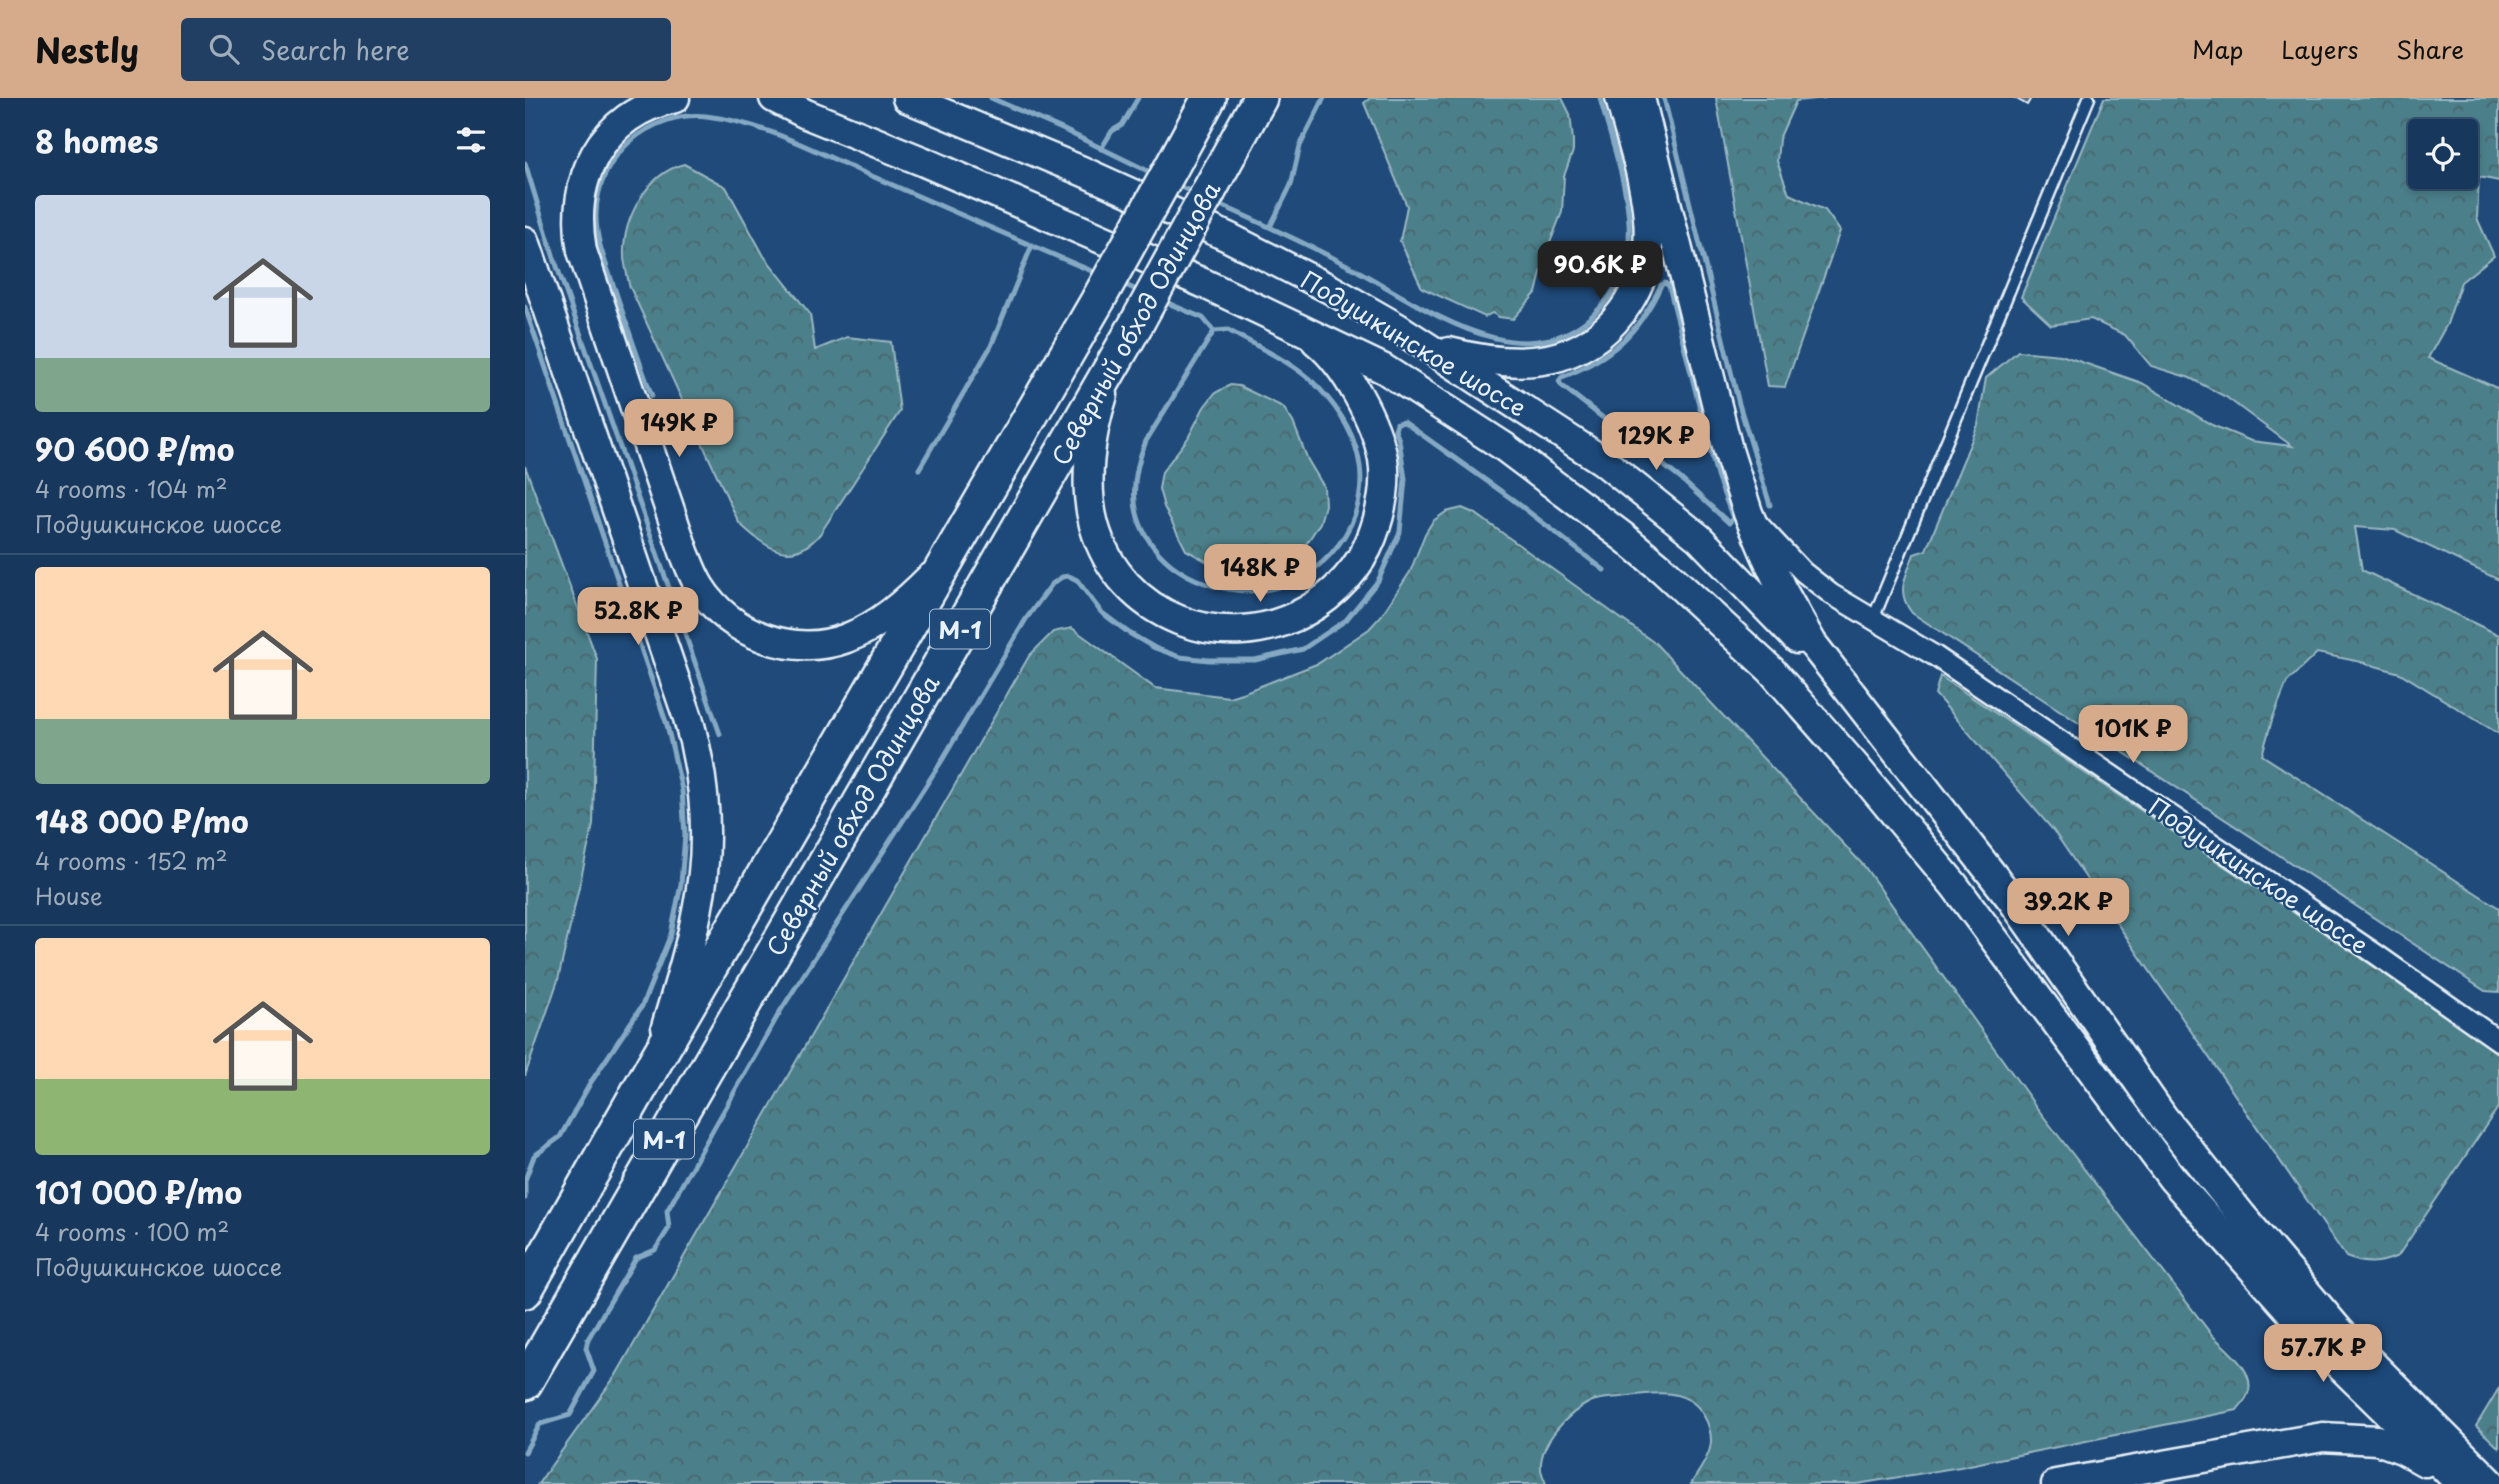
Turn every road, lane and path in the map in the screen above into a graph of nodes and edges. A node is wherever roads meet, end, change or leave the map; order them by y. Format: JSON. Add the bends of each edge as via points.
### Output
{"nodes":[{"id":1,"x":675,"y":98,"type":"edge"},
{"id":2,"x":749,"y":98,"type":"edge"},
{"id":3,"x":775,"y":98,"type":"edge"},
{"id":4,"x":907,"y":98,"type":"edge"},
{"id":5,"x":1209,"y":98,"type":"edge"},
{"id":6,"x":1260,"y":98,"type":"edge"},
{"id":7,"x":1620,"y":98,"type":"edge"},
{"id":8,"x":1640,"y":98,"type":"edge"},
{"id":9,"x":2089,"y":98,"type":"edge"},
{"id":10,"x":806,"y":114,"type":"junction"},
{"id":11,"x":525,"y":241,"type":"edge"},
{"id":12,"x":1293,"y":326,"type":"junction"},
{"id":13,"x":1398,"y":328,"type":"junction"},
{"id":14,"x":1115,"y":363,"type":"junction"},
{"id":15,"x":1748,"y":513,"type":"junction"},
{"id":16,"x":956,"y":546,"type":"junction"},
{"id":17,"x":1873,"y":619,"type":"junction"},
{"id":18,"x":1850,"y":694,"type":"junction"},
{"id":19,"x":2499,"y":1041,"type":"edge"},
{"id":20,"x":655,"y":1062,"type":"junction"},
{"id":21,"x":525,"y":1291,"type":"edge"},
{"id":22,"x":525,"y":1383,"type":"edge"},
{"id":23,"x":2056,"y":1484,"type":"edge"},
{"id":24,"x":2459,"y":1484,"type":"edge"},
{"id":25,"x":2492,"y":1484,"type":"edge"}],
"edges":[{"from":1,"to":16,"type":"main road","via":[[623,123],[600,147],[579,194],[578,222],[582,251],[700,587],[726,615],[760,637],[797,646],[822,645],[870,628],[892,612],[929,580]]},
{"from":2,"to":10,"type":"main road"},
{"from":3,"to":10,"type":"main road"},
{"from":4,"to":13,"type":"main road","name":"Подушкинское шоссе","via":[[1228,237]]},
{"from":5,"to":16,"type":"highway","name":"Северный обход Одинцова","number":"М-1","bridge":true},
{"from":6,"to":14,"type":"highway","name":"Северный обход Одинцова","number":"М-1","bridge":true},
{"from":7,"to":13,"type":"main road","via":[[1646,200],[1649,239],[1633,297],[1607,329],[1560,356],[1501,362],[1446,352]]},
{"from":8,"to":15,"type":"main road","via":[[1717,410]]},
{"from":9,"to":17,"type":"lane"},
{"from":10,"to":12,"type":"main road"},
{"from":11,"to":20,"type":"main road","via":[[688,718],[703,787],[702,887]]},
{"from":12,"to":14,"type":"main road","via":[[1319,344],[1362,401],[1381,448],[1383,496],[1362,558],[1341,584],[1288,621],[1257,630],[1209,629],[1165,615],[1125,582],[1106,555],[1094,525],[1089,475],[1095,421]]},
{"from":12,"to":24,"type":"main road","via":[[1384,369],[1503,446],[1653,561],[1771,670],[1954,885],[2172,1178],[2330,1356]]},
{"from":13,"to":18,"type":"main road","name":"Подушкинское шоссе","via":[[1603,461],[1699,538]]},
{"from":14,"to":22,"type":"highway","name":"Северный обход Одинцова","number":"М-1"},
{"from":15,"to":17,"type":"street","name":"Подушкинское шоссе","via":[[1803,572]]},
{"from":15,"to":18,"type":"main road","via":[[1797,617]]},
{"from":16,"to":20,"type":"highway","name":"Северный обход Одинцова","number":"М-1"},
{"from":17,"to":19,"type":"street","name":"Подушкинское шоссе","via":[[1935,656]]},
{"from":18,"to":25,"type":"main road","via":[[2012,900],[2163,1117],[2242,1216],[2340,1332]]},
{"from":20,"to":21,"type":"highway","name":"Северный обход Одинцова","number":"М-1"},
{"from":23,"to":24,"type":"main road","via":[[2336,1436],[2377,1440],[2402,1449]]}]}
